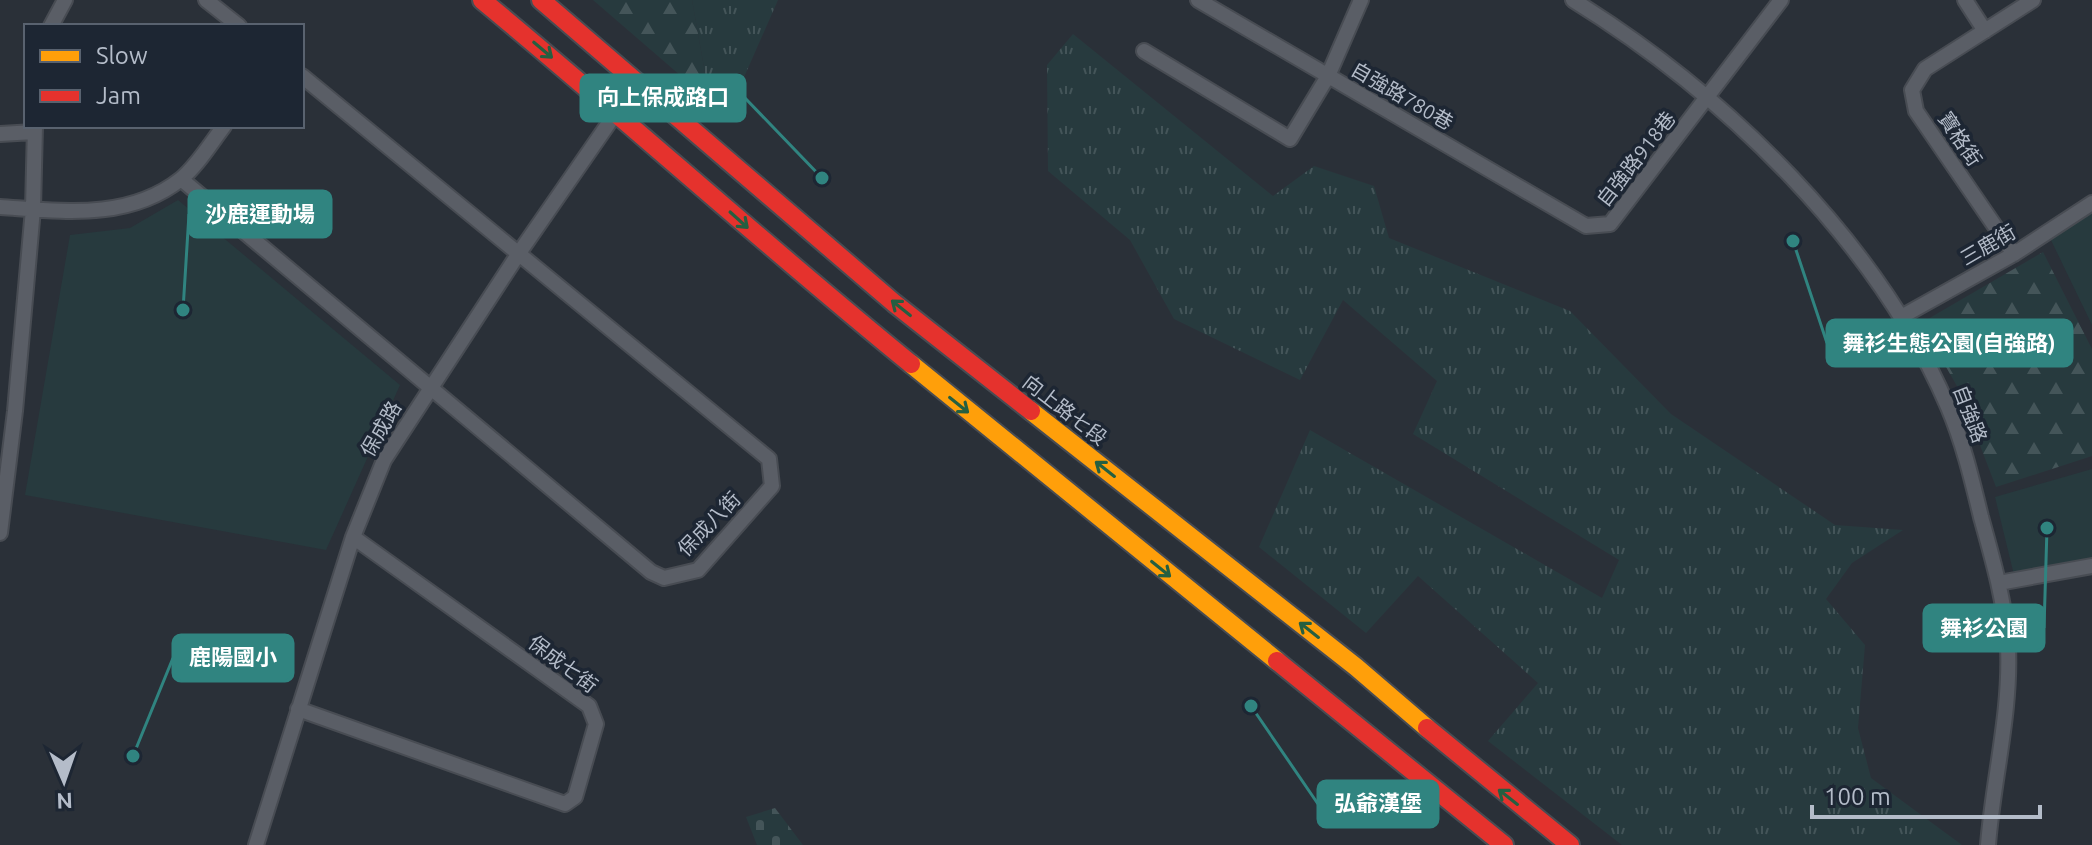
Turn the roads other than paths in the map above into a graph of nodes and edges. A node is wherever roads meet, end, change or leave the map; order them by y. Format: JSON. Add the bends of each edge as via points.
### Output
{"nodes":[{"id":1,"x":65,"y":0,"type":"edge"},
{"id":2,"x":206,"y":0,"type":"edge"},
{"id":3,"x":482,"y":0,"type":"edge"},
{"id":4,"x":541,"y":0,"type":"edge"},
{"id":5,"x":1198,"y":0,"type":"edge"},
{"id":6,"x":1361,"y":0,"type":"edge"},
{"id":7,"x":1573,"y":0,"type":"edge"},
{"id":8,"x":1781,"y":0,"type":"edge"},
{"id":9,"x":1965,"y":0,"type":"edge"},
{"id":10,"x":2033,"y":0,"type":"edge"},
{"id":11,"x":52,"y":24,"type":"edge"},
{"id":12,"x":236,"y":24,"type":"edge"},
{"id":13,"x":1985,"y":31,"type":"junction"},
{"id":14,"x":1144,"y":51,"type":"dead end"},
{"id":15,"x":1328,"y":76,"type":"junction"},
{"id":16,"x":304,"y":78,"type":"edge"},
{"id":17,"x":638,"y":81,"type":"junction"},
{"id":18,"x":1708,"y":99,"type":"junction"},
{"id":19,"x":619,"y":113,"type":"junction"},
{"id":20,"x":222,"y":128,"type":"edge"},
{"id":21,"x":35,"y":129,"type":"edge"},
{"id":22,"x":0,"y":134,"type":"edge"},
{"id":23,"x":181,"y":179,"type":"junction"},
{"id":24,"x":2092,"y":203,"type":"edge"},
{"id":25,"x":0,"y":207,"type":"edge"},
{"id":26,"x":33,"y":209,"type":"junction"},
{"id":27,"x":1586,"y":226,"type":"joint"},
{"id":28,"x":519,"y":253,"type":"junction"},
{"id":29,"x":2014,"y":254,"type":"junction"},
{"id":30,"x":1901,"y":317,"type":"junction"},
{"id":31,"x":429,"y":389,"type":"junction"},
{"id":32,"x":8,"y":411,"type":"edge"},
{"id":33,"x":0,"y":533,"type":"edge"},
{"id":34,"x":353,"y":537,"type":"junction"},
{"id":35,"x":2092,"y":566,"type":"edge"},
{"id":36,"x":1999,"y":583,"type":"junction"},
{"id":37,"x":298,"y":709,"type":"junction"},
{"id":38,"x":256,"y":845,"type":"edge"},
{"id":39,"x":1504,"y":845,"type":"edge"},
{"id":40,"x":1570,"y":845,"type":"edge"},
{"id":41,"x":1988,"y":845,"type":"edge"}],
"edges":[{"from":1,"to":11,"type":"street"},
{"from":2,"to":12,"type":"street"},
{"from":3,"to":19,"type":"main road","one_way":true},
{"from":4,"to":17,"type":"main road","name":"向上路七段"},
{"from":5,"to":15,"type":"street","name":"自強路780巷"},
{"from":6,"to":15,"type":"street"},
{"from":7,"to":18,"type":"street","name":"自強路"},
{"from":8,"to":18,"type":"street","name":"自強路918巷"},
{"from":9,"to":13,"type":"street"},
{"from":10,"to":13,"type":"street","name":"寶格街"},
{"from":13,"to":29,"type":"street","name":"寶格街","via":[[1925,69],[1912,90],[1916,111]]},
{"from":14,"to":15,"type":"street","via":[[1290,139]]},
{"from":15,"to":27,"type":"street","name":"自強路780巷"},
{"from":16,"to":28,"type":"street","name":"保成八街"},
{"from":17,"to":19,"type":"street","name":"保成路"},
{"from":40,"to":17,"type":"main road","name":"向上路七段","one_way":true,"via":[[1356,667],[894,303]]},
{"from":18,"to":27,"type":"street","name":"自強路918巷","via":[[1610,224]]},
{"from":18,"to":30,"type":"street","name":"自強路","via":[[1824,213]]},
{"from":19,"to":28,"type":"street","name":"保成路"},
{"from":19,"to":39,"type":"main road","one_way":true,"via":[[805,278]]},
{"from":20,"to":23,"type":"street"},
{"from":21,"to":22,"type":"street"},
{"from":21,"to":26,"type":"street"},
{"from":23,"to":26,"type":"street","via":[[140,202],[86,214]]},
{"from":23,"to":31,"type":"street","name":"保成八街"},
{"from":24,"to":29,"type":"street","name":"三鹿街"},
{"from":25,"to":26,"type":"street"},
{"from":26,"to":32,"type":"street"},
{"from":28,"to":31,"type":"street","name":"保成路"},
{"from":28,"to":31,"type":"street","name":"保成八街","via":[[769,459],[772,486],[698,570],[664,578]]},
{"from":29,"to":30,"type":"street","name":"三鹿街"},
{"from":30,"to":36,"type":"street","name":"自強路","via":[[1948,408]]},
{"from":31,"to":34,"type":"street","name":"保成路","via":[[384,460]]},
{"from":32,"to":33,"type":"street"},
{"from":34,"to":37,"type":"street","name":"保成路"},
{"from":34,"to":37,"type":"street","name":"保成七街","via":[[589,706],[596,724],[575,797],[565,804]]},
{"from":35,"to":36,"type":"street"},
{"from":36,"to":41,"type":"street","name":"自強路","via":[[2008,649]]},
{"from":37,"to":38,"type":"street","name":"保成路"}]}
